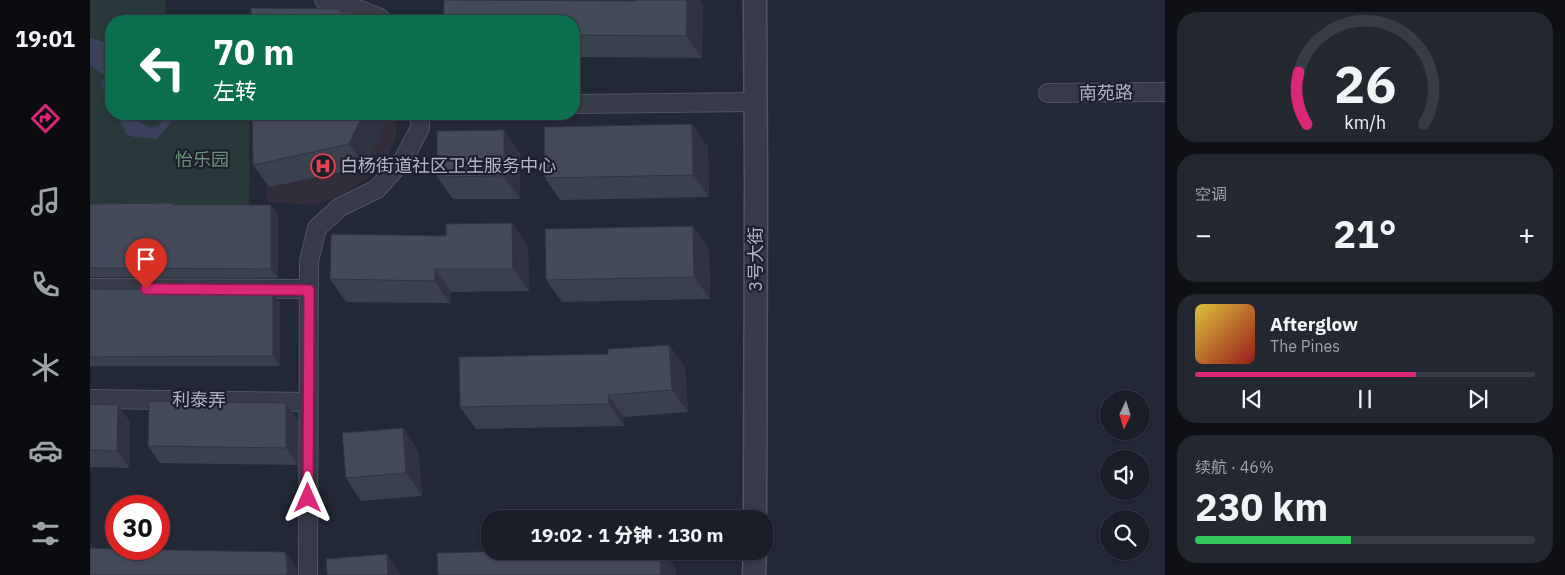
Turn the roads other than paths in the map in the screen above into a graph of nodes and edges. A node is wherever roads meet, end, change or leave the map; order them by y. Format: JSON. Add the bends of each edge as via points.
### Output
{"nodes":[{"id":1,"x":324,"y":0,"type":"edge"},
{"id":2,"x":755,"y":0,"type":"edge"},
{"id":3,"x":372,"y":15,"type":"edge"},
{"id":4,"x":1165,"y":92,"type":"edge"},
{"id":5,"x":1048,"y":93,"type":"dead end"},
{"id":6,"x":755,"y":102,"type":"junction"},
{"id":7,"x":580,"y":104,"type":"edge"},
{"id":8,"x":420,"y":120,"type":"edge"},
{"id":9,"x":90,"y":288,"type":"edge"},
{"id":10,"x":309,"y":290,"type":"junction"},
{"id":11,"x":90,"y":399,"type":"edge"},
{"id":12,"x":308,"y":402,"type":"junction"},
{"id":13,"x":755,"y":510,"type":"edge"},
{"id":14,"x":754,"y":560,"type":"edge"},
{"id":15,"x":308,"y":575,"type":"edge"},
{"id":16,"x":754,"y":575,"type":"edge"}],
"edges":[{"from":1,"to":3,"type":"street"},
{"from":2,"to":6,"type":"street","name":"3号大街"},
{"from":4,"to":5,"type":"street","name":"南苑路"},
{"from":6,"to":7,"type":"street"},
{"from":6,"to":13,"type":"street","name":"3号大街"},
{"from":8,"to":10,"type":"street","via":[[420,128],[404,160],[377,189],[340,207],[317,228],[309,260]]},
{"from":9,"to":10,"type":"street"},
{"from":10,"to":12,"type":"street"},
{"from":11,"to":12,"type":"street","name":"利泰弄"},
{"from":12,"to":15,"type":"street"},
{"from":14,"to":16,"type":"street"}]}
